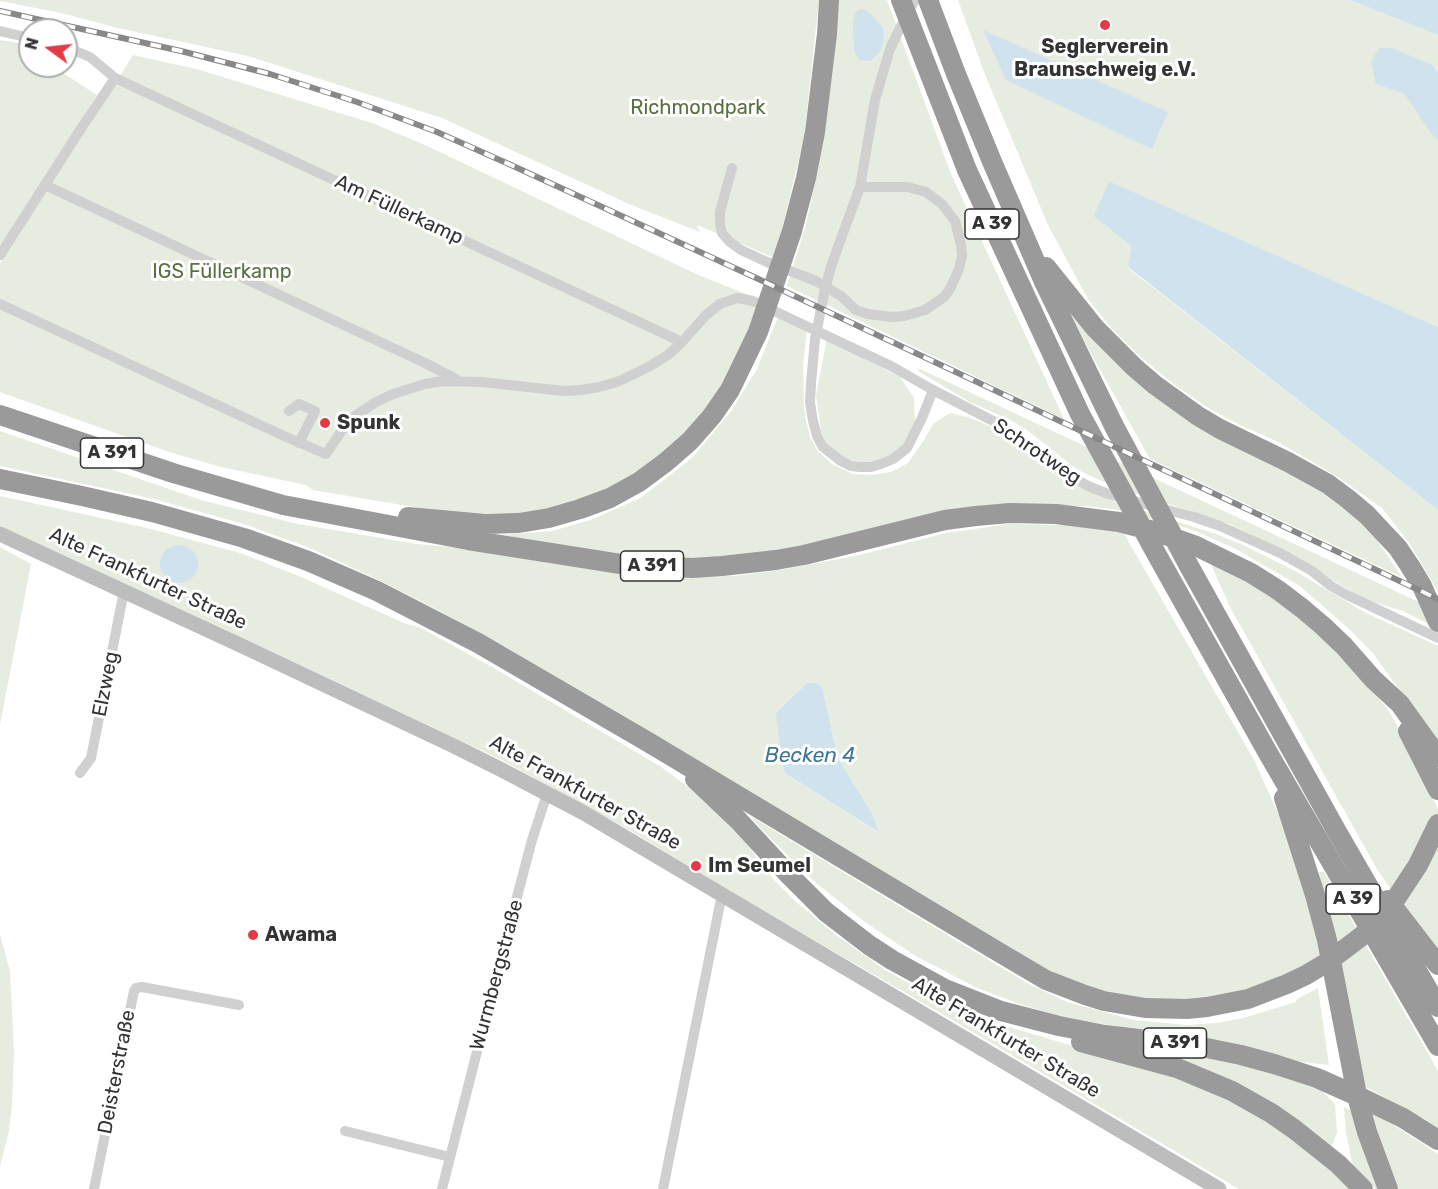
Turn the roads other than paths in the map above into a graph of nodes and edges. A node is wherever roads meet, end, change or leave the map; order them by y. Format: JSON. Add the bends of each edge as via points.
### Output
{"nodes":[{"id":1,"x":829,"y":0,"type":"edge"},
{"id":2,"x":901,"y":0,"type":"edge"},
{"id":3,"x":925,"y":2,"type":"edge"},
{"id":4,"x":0,"y":31,"type":"edge"},
{"id":5,"x":18,"y":35,"type":"edge"},
{"id":6,"x":78,"y":52,"type":"edge"},
{"id":7,"x":115,"y":78,"type":"junction"},
{"id":8,"x":732,"y":168,"type":"dead end"},
{"id":9,"x":45,"y":185,"type":"junction"},
{"id":10,"x":860,"y":187,"type":"junction"},
{"id":11,"x":1027,"y":241,"type":"junction"},
{"id":12,"x":0,"y":255,"type":"edge"},
{"id":13,"x":0,"y":304,"type":"edge"},
{"id":14,"x":682,"y":342,"type":"junction"},
{"id":15,"x":459,"y":381,"type":"junction"},
{"id":16,"x":933,"y":390,"type":"junction"},
{"id":17,"x":289,"y":411,"type":"dead end"},
{"id":18,"x":0,"y":415,"type":"edge"},
{"id":19,"x":299,"y":443,"type":"junction"},
{"id":20,"x":0,"y":479,"type":"edge"},
{"id":21,"x":224,"y":489,"type":"junction"},
{"id":22,"x":0,"y":534,"type":"edge"},
{"id":23,"x":124,"y":591,"type":"junction"},
{"id":24,"x":1438,"y":622,"type":"edge"},
{"id":25,"x":1438,"y":638,"type":"edge"},
{"id":26,"x":1373,"y":679,"type":"junction"},
{"id":27,"x":648,"y":742,"type":"junction"},
{"id":28,"x":1268,"y":753,"type":"junction"},
{"id":29,"x":1438,"y":757,"type":"edge"},
{"id":30,"x":80,"y":773,"type":"dead end"},
{"id":31,"x":1438,"y":790,"type":"edge"},
{"id":32,"x":547,"y":794,"type":"junction"},
{"id":33,"x":1438,"y":824,"type":"edge"},
{"id":34,"x":1336,"y":830,"type":"junction"},
{"id":35,"x":722,"y":894,"type":"junction"},
{"id":36,"x":1438,"y":965,"type":"edge"},
{"id":37,"x":239,"y":1005,"type":"dead end"},
{"id":38,"x":1438,"y":1007,"type":"edge"},
{"id":39,"x":1030,"y":1019,"type":"junction"},
{"id":40,"x":1438,"y":1046,"type":"edge"},
{"id":41,"x":345,"y":1131,"type":"dead end"},
{"id":42,"x":1438,"y":1140,"type":"edge"},
{"id":43,"x":450,"y":1156,"type":"junction"},
{"id":44,"x":94,"y":1189,"type":"edge"},
{"id":45,"x":442,"y":1189,"type":"edge"},
{"id":46,"x":663,"y":1189,"type":"edge"},
{"id":47,"x":1219,"y":1189,"type":"edge"},
{"id":48,"x":1363,"y":1189,"type":"edge"},
{"id":49,"x":1388,"y":1189,"type":"edge"}],
"edges":[{"from":1,"to":21,"type":"highway","via":[[815,132],[806,178],[758,332],[712,417],[666,462],[610,498],[549,518],[519,523],[440,521]]},
{"from":2,"to":28,"type":"highway","number":"A 39","via":[[967,170],[1080,414]]},
{"from":3,"to":10,"type":"street","via":[[900,28],[890,49],[875,100]]},
{"from":3,"to":11,"type":"highway","number":"A 39"},
{"from":4,"to":5,"type":"street"},
{"from":6,"to":7,"type":"street","name":"Am Füllerkamp"},
{"from":7,"to":9,"type":"street"},
{"from":7,"to":14,"type":"street","name":"Am Füllerkamp"},
{"from":8,"to":10,"type":"street","via":[[720,212],[722,233],[730,242],[816,281],[856,310],[892,317],[925,310],[944,297],[959,269],[962,256],[955,221],[926,192],[908,187]]},
{"from":9,"to":12,"type":"street"},
{"from":9,"to":15,"type":"street"},
{"from":10,"to":16,"type":"street","via":[[830,270],[815,339],[810,403],[817,436],[823,447],[841,462],[851,466],[881,464],[907,448]]},
{"from":11,"to":24,"type":"highway","via":[[1095,328],[1155,385],[1220,429],[1328,484],[1367,515],[1410,566]]},
{"from":11,"to":34,"type":"highway","number":"A 39","via":[[1114,426]]},
{"from":13,"to":19,"type":"street"},
{"from":14,"to":15,"type":"street","via":[[668,355],[634,374],[581,390]]},
{"from":14,"to":16,"type":"street","via":[[720,304],[737,298],[753,301]]},
{"from":15,"to":19,"type":"street","via":[[425,384],[376,402],[349,420],[326,454]]},
{"from":16,"to":25,"type":"street","name":"Schrotweg","via":[[995,422],[1059,470],[1088,486],[1220,526],[1280,553],[1345,594]]},
{"from":17,"to":19,"type":"street","via":[[299,404],[315,411]]},
{"from":18,"to":21,"type":"highway","number":"A 391"},
{"from":20,"to":27,"type":"highway","number":"A 391","via":[[153,512],[308,561],[478,643]]},
{"from":21,"to":26,"type":"highway","number":"A 391","via":[[283,505],[468,540],[627,565],[692,568],[785,558],[976,516],[1041,513],[1101,518],[1187,542],[1251,573],[1323,626]]},
{"from":22,"to":23,"type":"street","name":"Alte Frankfurter Straße"},
{"from":23,"to":30,"type":"street","name":"Elzweg","via":[[91,758]]},
{"from":23,"to":32,"type":"street","name":"Alte Frankfurter Straße","via":[[454,746]]},
{"from":26,"to":29,"type":"highway","via":[[1400,704]]},
{"from":26,"to":31,"type":"highway","number":"A 391","via":[[1404,724]]},
{"from":27,"to":33,"type":"highway","via":[[1046,980],[1084,995],[1145,1008],[1228,1004],[1287,984],[1326,963],[1362,936],[1393,903],[1419,865]]},
{"from":27,"to":39,"type":"highway","number":"A 391","via":[[738,820],[820,906],[869,945],[945,989]]},
{"from":28,"to":40,"type":"highway","number":"A 39"},
{"from":28,"to":49,"type":"highway","via":[[1315,896],[1358,1100]]},
{"from":32,"to":35,"type":"street","name":"Alte Frankfurter Straße"},
{"from":32,"to":43,"type":"street","name":"Wurmbergstraße"},
{"from":34,"to":36,"type":"highway"},
{"from":34,"to":38,"type":"highway","number":"A 39"},
{"from":35,"to":46,"type":"street"},
{"from":35,"to":47,"type":"street","name":"Alte Frankfurter Straße"},
{"from":37,"to":44,"type":"street","name":"Deisterstraße","via":[[136,988]]},
{"from":39,"to":42,"type":"highway","number":"A 391","via":[[1087,1032],[1241,1055],[1317,1078],[1403,1118]]},
{"from":39,"to":48,"type":"highway","via":[[1050,1034],[1156,1061],[1232,1091],[1294,1129]]},
{"from":41,"to":43,"type":"street"},
{"from":43,"to":45,"type":"street","name":"Wurmbergstraße"}]}
